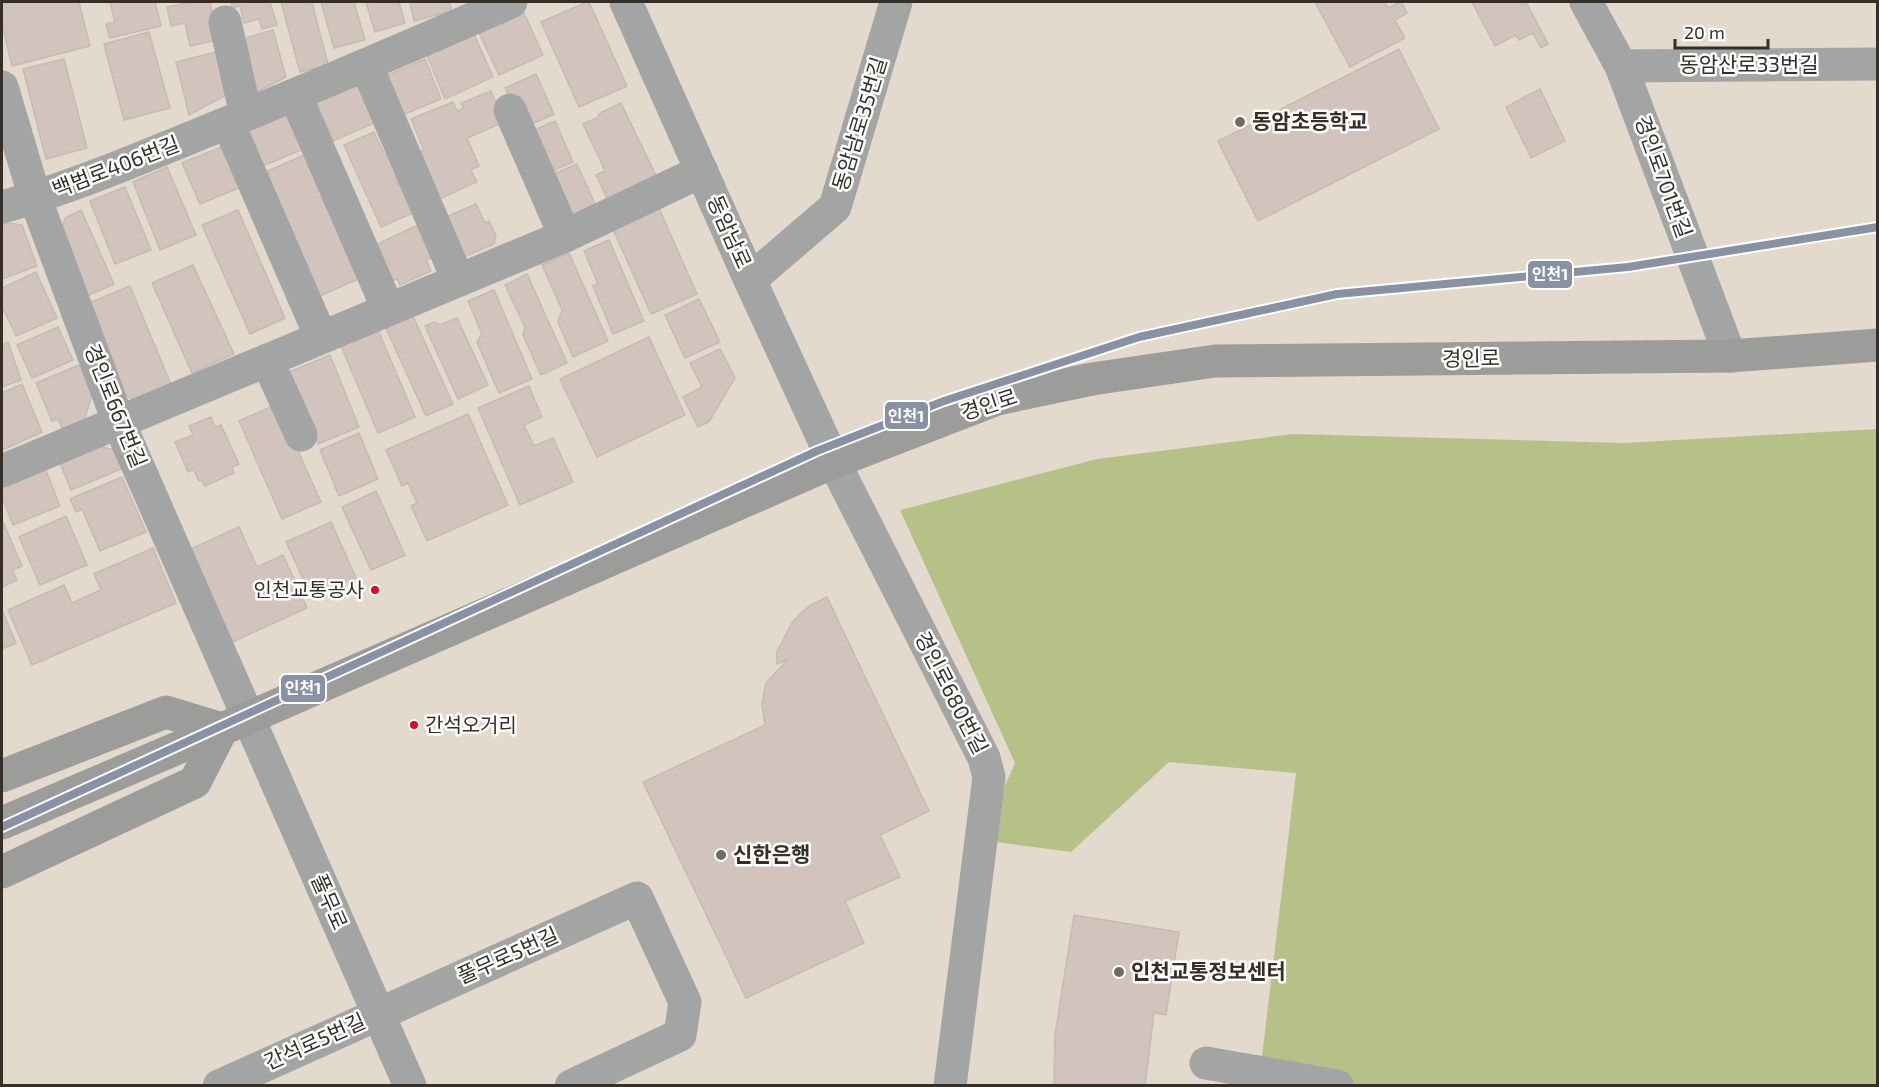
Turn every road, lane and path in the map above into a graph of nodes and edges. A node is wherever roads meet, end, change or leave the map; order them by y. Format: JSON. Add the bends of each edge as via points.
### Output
{"nodes":[{"id":1,"x":511,"y":2,"type":"edge"},
{"id":2,"x":626,"y":2,"type":"edge"},
{"id":3,"x":896,"y":2,"type":"edge"},
{"id":4,"x":1586,"y":2,"type":"edge"},
{"id":5,"x":225,"y":22,"type":"dead end"},
{"id":6,"x":1878,"y":64,"type":"edge"},
{"id":7,"x":366,"y":65,"type":"junction"},
{"id":8,"x":1621,"y":66,"type":"junction"},
{"id":9,"x":2,"y":87,"type":"edge"},
{"id":10,"x":295,"y":95,"type":"junction"},
{"id":11,"x":510,"y":110,"type":"dead end"},
{"id":12,"x":237,"y":119,"type":"junction"},
{"id":13,"x":702,"y":171,"type":"junction"},
{"id":14,"x":35,"y":198,"type":"junction"},
{"id":15,"x":2,"y":207,"type":"edge"},
{"id":16,"x":565,"y":236,"type":"junction"},
{"id":17,"x":458,"y":280,"type":"junction"},
{"id":18,"x":750,"y":280,"type":"junction"},
{"id":19,"x":388,"y":309,"type":"junction"},
{"id":20,"x":321,"y":337,"type":"junction"},
{"id":21,"x":1878,"y":345,"type":"edge"},
{"id":22,"x":1730,"y":356,"type":"junction"},
{"id":23,"x":267,"y":360,"type":"junction"},
{"id":24,"x":119,"y":423,"type":"junction"},
{"id":25,"x":301,"y":435,"type":"dead end"},
{"id":26,"x":834,"y":462,"type":"junction"},
{"id":27,"x":2,"y":471,"type":"edge"},
{"id":28,"x":235,"y":724,"type":"junction"},
{"id":29,"x":2,"y":777,"type":"edge"},
{"id":30,"x":2,"y":823,"type":"edge"},
{"id":31,"x":2,"y":872,"type":"edge"},
{"id":32,"x":378,"y":1014,"type":"junction"},
{"id":33,"x":1206,"y":1064,"type":"dead end"},
{"id":34,"x":219,"y":1086,"type":"edge"},
{"id":35,"x":410,"y":1086,"type":"edge"},
{"id":36,"x":571,"y":1086,"type":"edge"},
{"id":37,"x":950,"y":1086,"type":"edge"},
{"id":38,"x":1337,"y":1086,"type":"edge"}],
"edges":[{"from":1,"to":7,"type":"street","name":"백범로406번길"},
{"from":2,"to":13,"type":"street","name":"동암남로"},
{"from":3,"to":18,"type":"street","name":"동암남로35번길","via":[[835,207]]},
{"from":4,"to":8,"type":"street","name":"경인로701번길"},
{"from":5,"to":12,"type":"street"},
{"from":6,"to":8,"type":"street","name":"동암산로33번길"},
{"from":7,"to":10,"type":"street","name":"백범로406번길"},
{"from":7,"to":17,"type":"street"},
{"from":8,"to":22,"type":"street","name":"경인로701번길"},
{"from":9,"to":14,"type":"street","name":"경인로667번길"},
{"from":10,"to":12,"type":"street","name":"백범로406번길"},
{"from":10,"to":19,"type":"street"},
{"from":11,"to":16,"type":"street"},
{"from":12,"to":14,"type":"street","name":"백범로406번길"},
{"from":12,"to":20,"type":"street","via":[[272,227]]},
{"from":13,"to":16,"type":"street"},
{"from":13,"to":18,"type":"street","name":"동암남로"},
{"from":14,"to":15,"type":"street","name":"백범로406번길"},
{"from":14,"to":24,"type":"street","name":"경인로667번길"},
{"from":16,"to":17,"type":"street"},
{"from":17,"to":19,"type":"street"},
{"from":18,"to":26,"type":"street","name":"동암남로"},
{"from":19,"to":20,"type":"street"},
{"from":20,"to":23,"type":"street"},
{"from":21,"to":22,"type":"main road","name":"경인로"},
{"from":22,"to":26,"type":"main road","name":"경인로","via":[[1215,361],[1092,379],[997,399]]},
{"from":23,"to":24,"type":"street"},
{"from":23,"to":25,"type":"street"},
{"from":24,"to":27,"type":"street"},
{"from":24,"to":28,"type":"street","name":"경인로667번길"},
{"from":26,"to":28,"type":"main road","name":"경인로"},
{"from":26,"to":37,"type":"street","name":"경인로680번길","via":[[984,758],[989,777]]},
{"from":28,"to":29,"type":"main road","via":[[166,712]]},
{"from":28,"to":30,"type":"main road","name":"경인로"},
{"from":28,"to":31,"type":"main road","via":[[195,782]]},
{"from":28,"to":32,"type":"street","name":"풀무로"},
{"from":32,"to":34,"type":"street","name":"간석로5번길"},
{"from":32,"to":35,"type":"street","name":"풀무로"},
{"from":32,"to":36,"type":"street","name":"풀무로5번길","via":[[637,898],[686,1002],[680,1035]]},
{"from":33,"to":38,"type":"street"}]}
